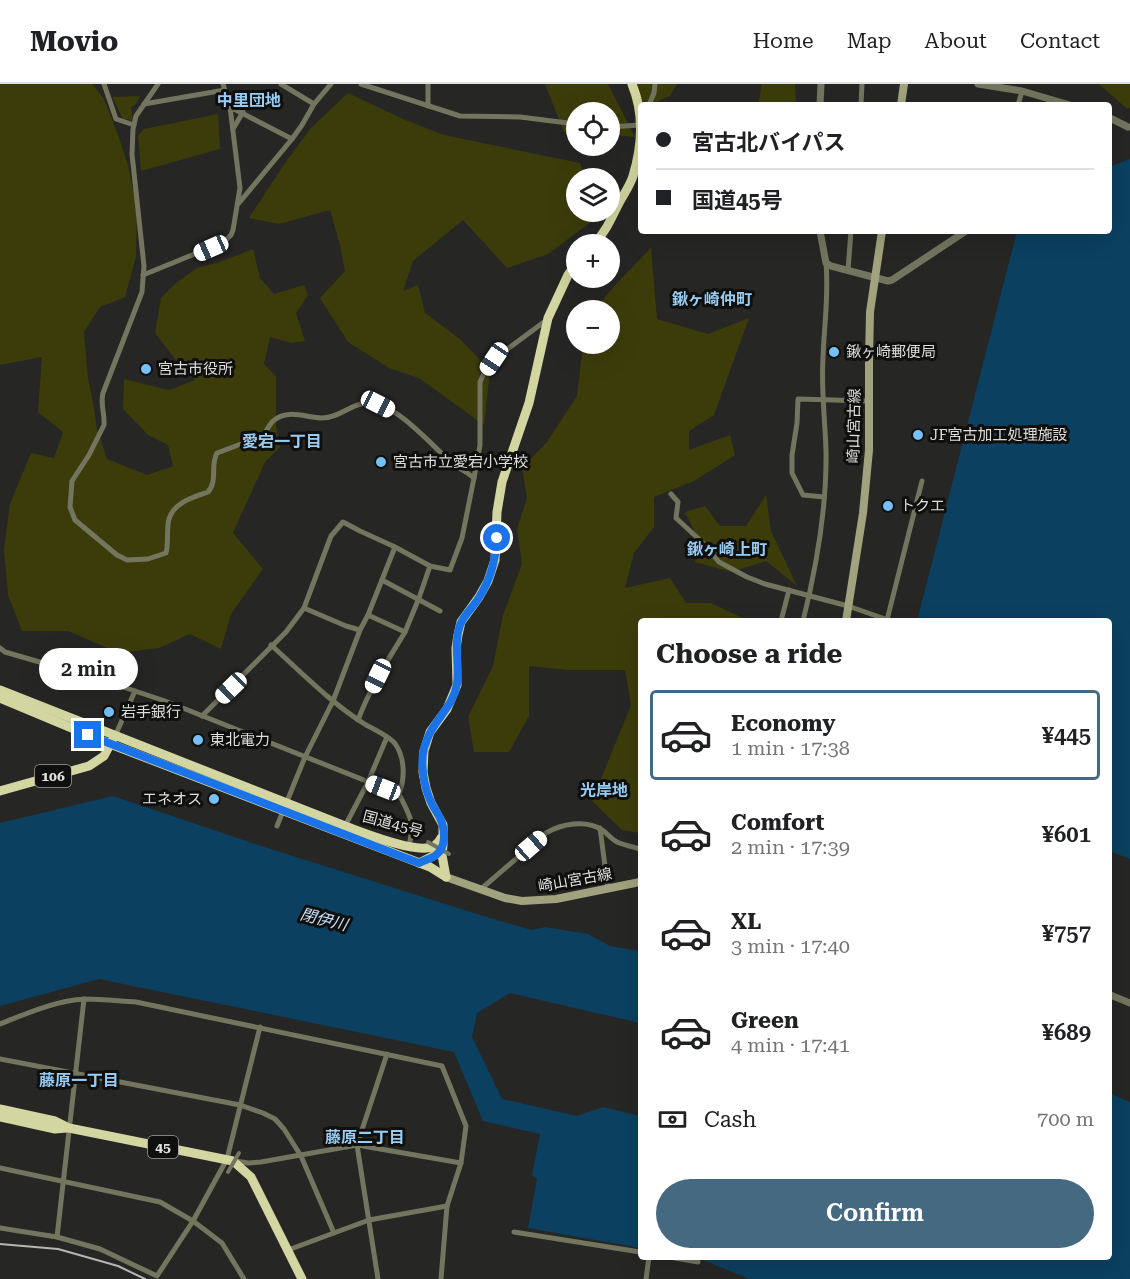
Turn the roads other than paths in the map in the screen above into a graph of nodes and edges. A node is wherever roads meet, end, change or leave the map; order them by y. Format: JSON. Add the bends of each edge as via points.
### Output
{"nodes":[{"id":1,"x":104,"y":84,"type":"edge"},
{"id":2,"x":158,"y":84,"type":"edge"},
{"id":3,"x":281,"y":84,"type":"edge"},
{"id":4,"x":331,"y":84,"type":"edge"},
{"id":5,"x":361,"y":84,"type":"edge"},
{"id":6,"x":428,"y":84,"type":"edge"},
{"id":7,"x":632,"y":84,"type":"edge"},
{"id":8,"x":655,"y":84,"type":"edge"},
{"id":9,"x":821,"y":84,"type":"edge"},
{"id":10,"x":862,"y":84,"type":"edge"},
{"id":11,"x":904,"y":84,"type":"edge"},
{"id":12,"x":978,"y":84,"type":"edge"},
{"id":13,"x":224,"y":87,"type":"edge"},
{"id":14,"x":1023,"y":87,"type":"edge"},
{"id":15,"x":638,"y":102,"type":"edge"},
{"id":16,"x":650,"y":102,"type":"edge"},
{"id":17,"x":820,"y":102,"type":"edge"},
{"id":18,"x":861,"y":102,"type":"edge"},
{"id":19,"x":901,"y":102,"type":"edge"},
{"id":20,"x":1019,"y":102,"type":"edge"},
{"id":21,"x":1062,"y":102,"type":"edge"},
{"id":22,"x":144,"y":104,"type":"junction"},
{"id":23,"x":314,"y":104,"type":"junction"},
{"id":24,"x":428,"y":106,"type":"junction"},
{"id":25,"x":230,"y":107,"type":"junction"},
{"id":26,"x":243,"y":112,"type":"junction"},
{"id":27,"x":1112,"y":119,"type":"edge"},
{"id":28,"x":566,"y":123,"type":"edge"},
{"id":29,"x":134,"y":125,"type":"junction"},
{"id":30,"x":638,"y":125,"type":"edge"},
{"id":31,"x":620,"y":126,"type":"edge"},
{"id":32,"x":1129,"y":127,"type":"edge"},
{"id":33,"x":232,"y":129,"type":"junction"},
{"id":34,"x":292,"y":139,"type":"junction"},
{"id":35,"x":638,"y":151,"type":"edge"},
{"id":36,"x":238,"y":204,"type":"junction"},
{"id":37,"x":602,"y":234,"type":"edge"},
{"id":38,"x":821,"y":234,"type":"edge"},
{"id":39,"x":851,"y":234,"type":"edge"},
{"id":40,"x":881,"y":234,"type":"edge"},
{"id":41,"x":961,"y":234,"type":"edge"},
{"id":42,"x":826,"y":263,"type":"junction"},
{"id":43,"x":848,"y":270,"type":"junction"},
{"id":44,"x":143,"y":275,"type":"junction"},
{"id":45,"x":874,"y":277,"type":"junction"},
{"id":46,"x":566,"y":279,"type":"edge"},
{"id":47,"x":548,"y":318,"type":"junction"},
{"id":48,"x":823,"y":399,"type":"junction"},
{"id":49,"x":869,"y":401,"type":"junction"},
{"id":50,"x":474,"y":478,"type":"junction"},
{"id":51,"x":922,"y":481,"type":"dead end"},
{"id":52,"x":671,"y":494,"type":"dead end"},
{"id":53,"x":824,"y":497,"type":"junction"},
{"id":54,"x":395,"y":547,"type":"junction"},
{"id":55,"x":430,"y":566,"type":"junction"},
{"id":56,"x":382,"y":580,"type":"junction"},
{"id":57,"x":789,"y":590,"type":"junction"},
{"id":58,"x":809,"y":595,"type":"junction"},
{"id":59,"x":419,"y":598,"type":"junction"},
{"id":60,"x":848,"y":606,"type":"junction"},
{"id":61,"x":304,"y":608,"type":"junction"},
{"id":62,"x":440,"y":611,"type":"dead end"},
{"id":63,"x":368,"y":615,"type":"junction"},
{"id":64,"x":782,"y":618,"type":"edge"},
{"id":65,"x":803,"y":618,"type":"edge"},
{"id":66,"x":846,"y":618,"type":"edge"},
{"id":67,"x":883,"y":618,"type":"edge"},
{"id":68,"x":889,"y":618,"type":"edge"},
{"id":69,"x":360,"y":630,"type":"junction"},
{"id":70,"x":405,"y":632,"type":"junction"},
{"id":71,"x":271,"y":645,"type":"junction"},
{"id":72,"x":0,"y":648,"type":"edge"},
{"id":73,"x":0,"y":690,"type":"edge"},
{"id":74,"x":135,"y":691,"type":"junction"},
{"id":75,"x":0,"y":698,"type":"edge"},
{"id":76,"x":333,"y":701,"type":"junction"},
{"id":77,"x":202,"y":716,"type":"junction"},
{"id":78,"x":358,"y":720,"type":"junction"},
{"id":79,"x":387,"y":737,"type":"junction"},
{"id":80,"x":113,"y":740,"type":"junction"},
{"id":81,"x":304,"y":757,"type":"junction"},
{"id":82,"x":368,"y":782,"type":"junction"},
{"id":83,"x":0,"y":791,"type":"edge"},
{"id":84,"x":399,"y":794,"type":"junction"},
{"id":85,"x":284,"y":806,"type":"junction"},
{"id":86,"x":277,"y":826,"type":"dead end"},
{"id":87,"x":600,"y":828,"type":"junction"},
{"id":88,"x":343,"y":830,"type":"junction"},
{"id":89,"x":381,"y":839,"type":"junction"},
{"id":90,"x":435,"y":844,"type":"junction"},
{"id":91,"x":409,"y":846,"type":"junction"},
{"id":92,"x":638,"y":848,"type":"edge"},
{"id":93,"x":449,"y":855,"type":"dead end"},
{"id":94,"x":427,"y":862,"type":"junction"},
{"id":95,"x":446,"y":877,"type":"junction"},
{"id":96,"x":638,"y":882,"type":"edge"},
{"id":97,"x":481,"y":889,"type":"junction"},
{"id":98,"x":608,"y":889,"type":"junction"},
{"id":99,"x":1112,"y":996,"type":"edge"},
{"id":100,"x":84,"y":999,"type":"junction"},
{"id":101,"x":1130,"y":1003,"type":"edge"},
{"id":102,"x":0,"y":1024,"type":"edge"},
{"id":103,"x":260,"y":1027,"type":"junction"},
{"id":104,"x":387,"y":1054,"type":"junction"},
{"id":105,"x":0,"y":1059,"type":"edge"},
{"id":106,"x":76,"y":1073,"type":"junction"},
{"id":107,"x":240,"y":1105,"type":"junction"},
{"id":108,"x":0,"y":1109,"type":"edge"},
{"id":109,"x":0,"y":1117,"type":"edge"},
{"id":110,"x":69,"y":1128,"type":"junction"},
{"id":111,"x":357,"y":1145,"type":"junction"},
{"id":112,"x":301,"y":1156,"type":"junction"},
{"id":113,"x":233,"y":1158,"type":"junction"},
{"id":114,"x":461,"y":1163,"type":"junction"},
{"id":115,"x":0,"y":1168,"type":"edge"},
{"id":116,"x":228,"y":1172,"type":"dead end"},
{"id":117,"x":63,"y":1181,"type":"junction"},
{"id":118,"x":447,"y":1206,"type":"junction"},
{"id":119,"x":369,"y":1220,"type":"junction"},
{"id":120,"x":193,"y":1221,"type":"junction"},
{"id":121,"x":0,"y":1228,"type":"edge"},
{"id":122,"x":514,"y":1232,"type":"dead end"},
{"id":123,"x":334,"y":1233,"type":"junction"},
{"id":124,"x":57,"y":1237,"type":"junction"},
{"id":125,"x":288,"y":1251,"type":"junction"},
{"id":126,"x":638,"y":1252,"type":"edge"},
{"id":127,"x":649,"y":1260,"type":"edge"},
{"id":128,"x":686,"y":1260,"type":"edge"},
{"id":129,"x":698,"y":1262,"type":"dead end"},
{"id":130,"x":159,"y":1277,"type":"edge"},
{"id":131,"x":244,"y":1279,"type":"edge"},
{"id":132,"x":302,"y":1279,"type":"edge"},
{"id":133,"x":378,"y":1279,"type":"edge"},
{"id":134,"x":441,"y":1279,"type":"edge"},
{"id":135,"x":646,"y":1279,"type":"edge"}],
"edges":[{"from":1,"to":29,"type":"street","via":[[116,119]]},
{"from":2,"to":22,"type":"street"},
{"from":3,"to":23,"type":"street"},
{"from":4,"to":23,"type":"street"},
{"from":5,"to":24,"type":"street"},
{"from":6,"to":24,"type":"street"},
{"from":7,"to":15,"type":"highway"},
{"from":8,"to":16,"type":"street"},
{"from":9,"to":17,"type":"street"},
{"from":10,"to":18,"type":"street"},
{"from":11,"to":19,"type":"main road"},
{"from":12,"to":14,"type":"street"},
{"from":13,"to":22,"type":"street"},
{"from":13,"to":25,"type":"street"},
{"from":14,"to":20,"type":"street"},
{"from":14,"to":21,"type":"street"},
{"from":22,"to":29,"type":"street"},
{"from":23,"to":34,"type":"street"},
{"from":24,"to":28,"type":"street","via":[[460,116]]},
{"from":25,"to":26,"type":"street"},
{"from":25,"to":33,"type":"street"},
{"from":26,"to":33,"type":"street"},
{"from":26,"to":34,"type":"street"},
{"from":27,"to":32,"type":"street"},
{"from":29,"to":44,"type":"street","via":[[132,154]]},
{"from":30,"to":31,"type":"street"},
{"from":33,"to":36,"type":"street","via":[[240,188]]},
{"from":34,"to":36,"type":"street"},
{"from":35,"to":37,"type":"highway","via":[[633,178]]},
{"from":36,"to":44,"type":"street","via":[[233,230],[224,242]]},
{"from":38,"to":42,"type":"street"},
{"from":39,"to":43,"type":"street"},
{"from":40,"to":45,"type":"main road","name":"崎山宮古線"},
{"from":41,"to":45,"type":"street","via":[[892,280]]},
{"from":42,"to":43,"type":"street"},
{"from":42,"to":48,"type":"street"},
{"from":43,"to":45,"type":"street"},
{"from":44,"to":50,"type":"street","via":[[142,292],[101,400],[104,425],[72,481],[70,494],[75,520],[117,555],[127,560],[166,553],[169,519],[182,502],[211,488],[216,453],[261,440],[274,420],[285,415],[327,418],[362,403],[378,404],[398,414]]},
{"from":45,"to":49,"type":"main road","name":"崎山宮古線"},
{"from":46,"to":47,"type":"highway"},
{"from":47,"to":50,"type":"street","via":[[494,359],[485,371],[480,382],[480,445]]},
{"from":47,"to":90,"type":"highway","name":"国道45号","via":[[529,403],[502,482],[495,560],[488,581],[461,622],[456,648],[457,685],[447,709],[430,732],[424,751],[426,788],[444,831]]},
{"from":48,"to":49,"type":"street"},
{"from":48,"to":53,"type":"street"},
{"from":48,"to":53,"type":"street","via":[[798,399],[792,473],[803,495]]},
{"from":49,"to":60,"type":"main road","name":"崎山宮古線","via":[[863,513]]},
{"from":50,"to":55,"type":"street","via":[[462,538],[450,570]]},
{"from":51,"to":68,"type":"street"},
{"from":52,"to":57,"type":"street","via":[[678,502],[676,518],[719,562],[747,577]]},
{"from":53,"to":58,"type":"street"},
{"from":54,"to":55,"type":"street"},
{"from":54,"to":56,"type":"street"},
{"from":54,"to":61,"type":"street","via":[[343,522],[331,536]]},
{"from":55,"to":59,"type":"street"},
{"from":56,"to":59,"type":"street"},
{"from":56,"to":63,"type":"street"},
{"from":57,"to":58,"type":"street"},
{"from":57,"to":64,"type":"street"},
{"from":58,"to":60,"type":"street"},
{"from":58,"to":65,"type":"street"},
{"from":59,"to":62,"type":"street"},
{"from":59,"to":70,"type":"street"},
{"from":60,"to":66,"type":"main road","name":"崎山宮古線"},
{"from":60,"to":67,"type":"street"},
{"from":61,"to":69,"type":"street"},
{"from":61,"to":71,"type":"street"},
{"from":63,"to":69,"type":"street"},
{"from":63,"to":70,"type":"street"},
{"from":69,"to":76,"type":"street"},
{"from":70,"to":78,"type":"street","via":[[378,676]]},
{"from":71,"to":76,"type":"street"},
{"from":71,"to":77,"type":"street"},
{"from":72,"to":74,"type":"street"},
{"from":73,"to":80,"type":"highway","name":"国道45号"},
{"from":74,"to":77,"type":"street"},
{"from":74,"to":80,"type":"street"},
{"from":75,"to":80,"type":"highway","name":"国道45号"},
{"from":76,"to":78,"type":"street"},
{"from":76,"to":81,"type":"street"},
{"from":77,"to":81,"type":"street"},
{"from":78,"to":79,"type":"street"},
{"from":79,"to":82,"type":"street"},
{"from":79,"to":84,"type":"street","via":[[400,752],[404,778]]},
{"from":80,"to":83,"type":"highway","number":"106","via":[[104,756],[89,766]]},
{"from":80,"to":85,"type":"highway","name":"国道45号"},
{"from":81,"to":82,"type":"street"},
{"from":81,"to":85,"type":"street"},
{"from":82,"to":84,"type":"street"},
{"from":82,"to":88,"type":"street"},
{"from":84,"to":91,"type":"street","via":[[412,822]]},
{"from":85,"to":86,"type":"street"},
{"from":85,"to":88,"type":"highway","name":"国道45号"},
{"from":87,"to":92,"type":"street","via":[[616,841]]},
{"from":87,"to":97,"type":"street","via":[[570,824],[553,829]]},
{"from":87,"to":98,"type":"street"},
{"from":88,"to":89,"type":"highway","name":"国道45号"},
{"from":88,"to":94,"type":"highway","name":"国道45号"},
{"from":89,"to":91,"type":"highway","name":"国道45号"},
{"from":89,"to":94,"type":"highway"},
{"from":90,"to":91,"type":"highway","name":"国道45号","via":[[425,849]]},
{"from":90,"to":93,"type":"street","bridge":true},
{"from":90,"to":94,"type":"highway","name":"国道45号","via":[[437,854]]},
{"from":90,"to":95,"type":"highway","via":[[442,855]]},
{"from":94,"to":95,"type":"highway"},
{"from":95,"to":97,"type":"main road","name":"崎山宮古線"},
{"from":96,"to":98,"type":"main road","name":"崎山宮古線"},
{"from":97,"to":98,"type":"main road","name":"崎山宮古線","via":[[522,901]]},
{"from":99,"to":101,"type":"street"},
{"from":100,"to":102,"type":"street"},
{"from":100,"to":103,"type":"street","via":[[136,1002]]},
{"from":100,"to":106,"type":"street"},
{"from":103,"to":104,"type":"street"},
{"from":103,"to":107,"type":"street"},
{"from":104,"to":111,"type":"street"},
{"from":104,"to":114,"type":"street","via":[[442,1066],[466,1126]]},
{"from":105,"to":106,"type":"street"},
{"from":106,"to":107,"type":"street"},
{"from":106,"to":110,"type":"street"},
{"from":107,"to":112,"type":"street","via":[[275,1119]]},
{"from":107,"to":113,"type":"street"},
{"from":108,"to":110,"type":"highway","number":"45","via":[[55,1121]]},
{"from":109,"to":110,"type":"highway","number":"45","via":[[55,1129]]},
{"from":110,"to":113,"type":"highway","number":"45"},
{"from":110,"to":117,"type":"street"},
{"from":111,"to":112,"type":"street"},
{"from":111,"to":114,"type":"street"},
{"from":111,"to":119,"type":"street"},
{"from":112,"to":113,"type":"street","via":[[248,1163]]},
{"from":112,"to":123,"type":"street"},
{"from":113,"to":116,"type":"street","bridge":true},
{"from":113,"to":120,"type":"street"},
{"from":113,"to":125,"type":"highway","via":[[251,1177]]},
{"from":114,"to":118,"type":"street"},
{"from":115,"to":117,"type":"street"},
{"from":117,"to":120,"type":"street","via":[[160,1202]]},
{"from":117,"to":124,"type":"street"},
{"from":118,"to":119,"type":"street"},
{"from":118,"to":134,"type":"street"},
{"from":119,"to":123,"type":"street"},
{"from":119,"to":133,"type":"street"},
{"from":120,"to":130,"type":"street"},
{"from":120,"to":131,"type":"street","via":[[222,1243]]},
{"from":121,"to":124,"type":"street"},
{"from":122,"to":126,"type":"street"},
{"from":123,"to":125,"type":"street"},
{"from":124,"to":130,"type":"street","via":[[100,1249]]},
{"from":125,"to":132,"type":"highway"},
{"from":127,"to":135,"type":"street"},
{"from":128,"to":129,"type":"street"}]}
